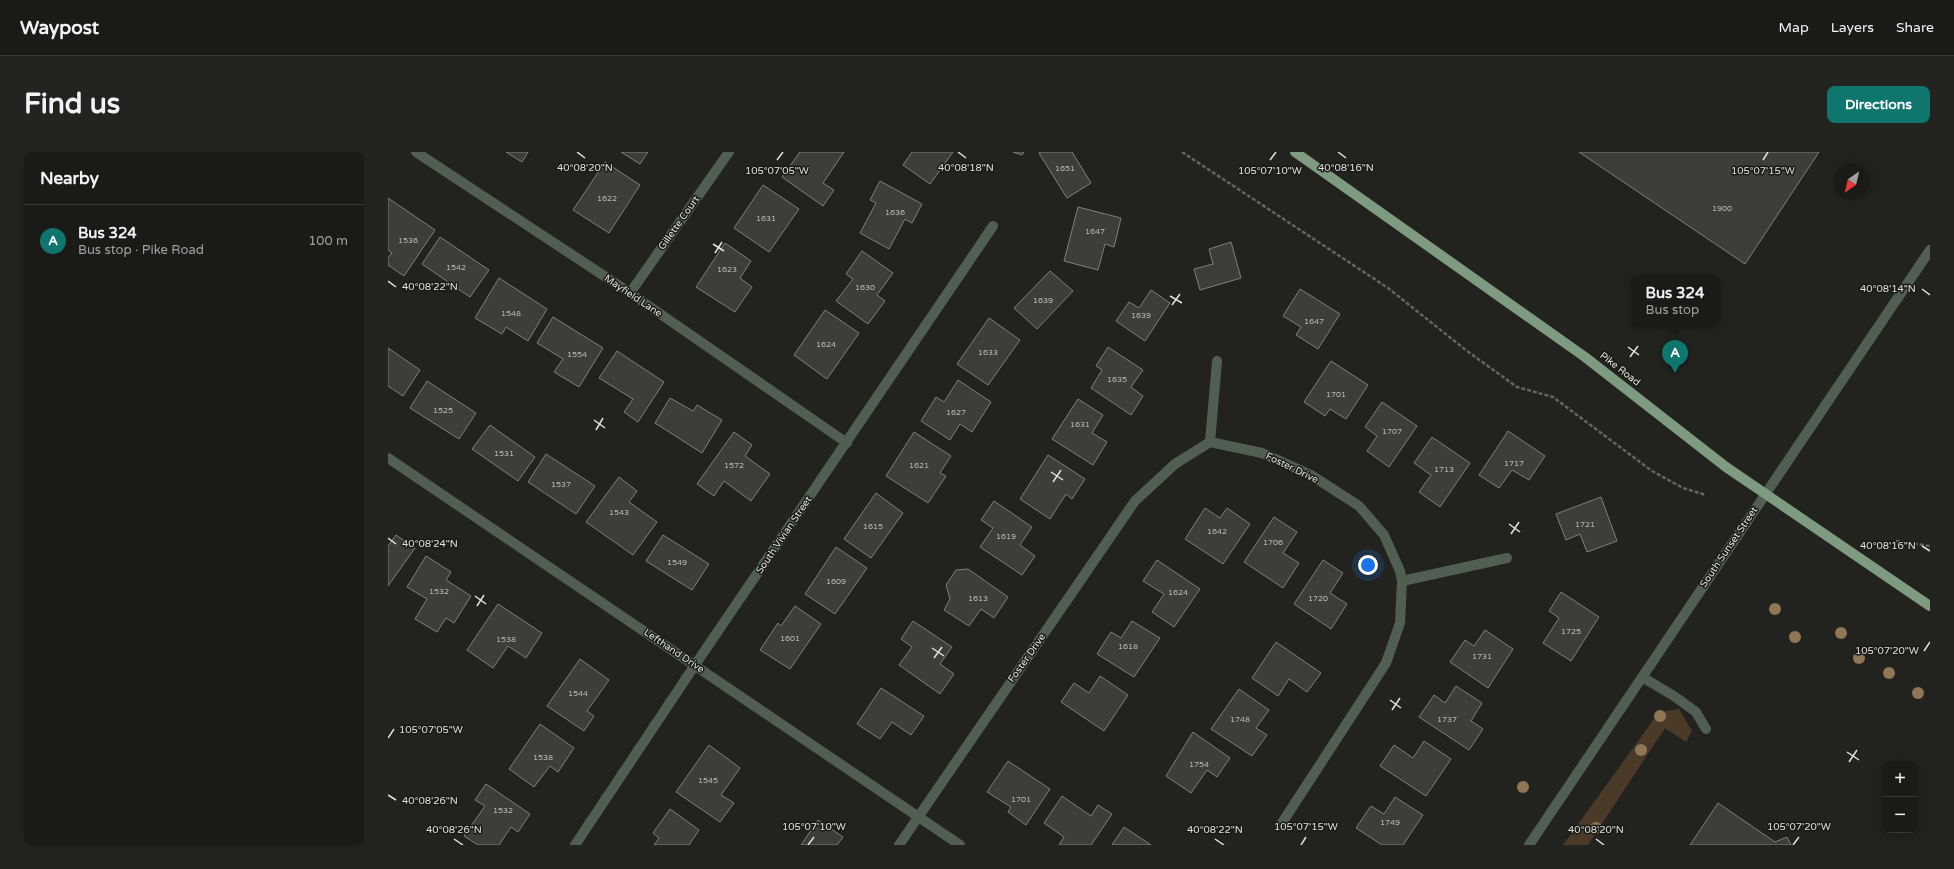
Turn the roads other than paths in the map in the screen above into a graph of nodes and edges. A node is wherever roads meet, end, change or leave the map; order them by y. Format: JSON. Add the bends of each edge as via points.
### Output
{"nodes":[{"id":1,"x":416,"y":152,"type":"edge"},
{"id":2,"x":729,"y":152,"type":"edge"},
{"id":3,"x":1295,"y":152,"type":"edge"},
{"id":4,"x":993,"y":226,"type":"dead end"},
{"id":5,"x":1930,"y":250,"type":"edge"},
{"id":6,"x":630,"y":293,"type":"junction"},
{"id":7,"x":1217,"y":361,"type":"dead end"},
{"id":8,"x":1210,"y":442,"type":"junction"},
{"id":9,"x":847,"y":443,"type":"junction"},
{"id":10,"x":388,"y":458,"type":"edge"},
{"id":11,"x":1766,"y":493,"type":"junction"},
{"id":12,"x":1507,"y":558,"type":"dead end"},
{"id":13,"x":1402,"y":581,"type":"junction"},
{"id":14,"x":1930,"y":606,"type":"edge"},
{"id":15,"x":695,"y":665,"type":"junction"},
{"id":16,"x":1642,"y":677,"type":"junction"},
{"id":17,"x":1706,"y":729,"type":"dead end"},
{"id":18,"x":918,"y":816,"type":"junction"},
{"id":19,"x":1280,"y":826,"type":"dead end"},
{"id":20,"x":575,"y":845,"type":"edge"},
{"id":21,"x":899,"y":845,"type":"edge"},
{"id":22,"x":960,"y":845,"type":"edge"},
{"id":23,"x":1529,"y":845,"type":"edge"}],
"edges":[{"from":1,"to":6,"type":"street","name":"Mayfield Lane"},
{"from":2,"to":6,"type":"street","name":"Gillette Court"},
{"from":3,"to":11,"type":"main road","name":"Pike Road","via":[[1585,356],[1726,467]]},
{"from":4,"to":9,"type":"street","name":"South Vivian Street"},
{"from":5,"to":11,"type":"street","name":"South Sunset Street"},
{"from":6,"to":9,"type":"street","name":"Mayfield Lane"},
{"from":7,"to":8,"type":"street"},
{"from":8,"to":13,"type":"street","name":"Foster Drive","via":[[1262,453],[1311,475],[1359,506],[1384,535]]},
{"from":8,"to":18,"type":"street","name":"Foster Drive","via":[[1175,464],[1135,501]]},
{"from":9,"to":15,"type":"street","name":"South Vivian Street"},
{"from":10,"to":15,"type":"street","name":"Lefthand Drive"},
{"from":11,"to":14,"type":"main road","name":"Pike Road"},
{"from":11,"to":16,"type":"street","name":"South Sunset Street"},
{"from":12,"to":13,"type":"street"},
{"from":13,"to":19,"type":"street","name":"Foster Drive","via":[[1400,623],[1386,664]]},
{"from":15,"to":18,"type":"street","name":"Lefthand Drive"},
{"from":15,"to":20,"type":"street","name":"South Vivian Street"},
{"from":16,"to":17,"type":"street","via":[[1696,712]]},
{"from":16,"to":23,"type":"street","name":"South Sunset Street"},
{"from":18,"to":21,"type":"street","name":"Foster Drive"},
{"from":18,"to":22,"type":"street","name":"Lefthand Drive"}]}
